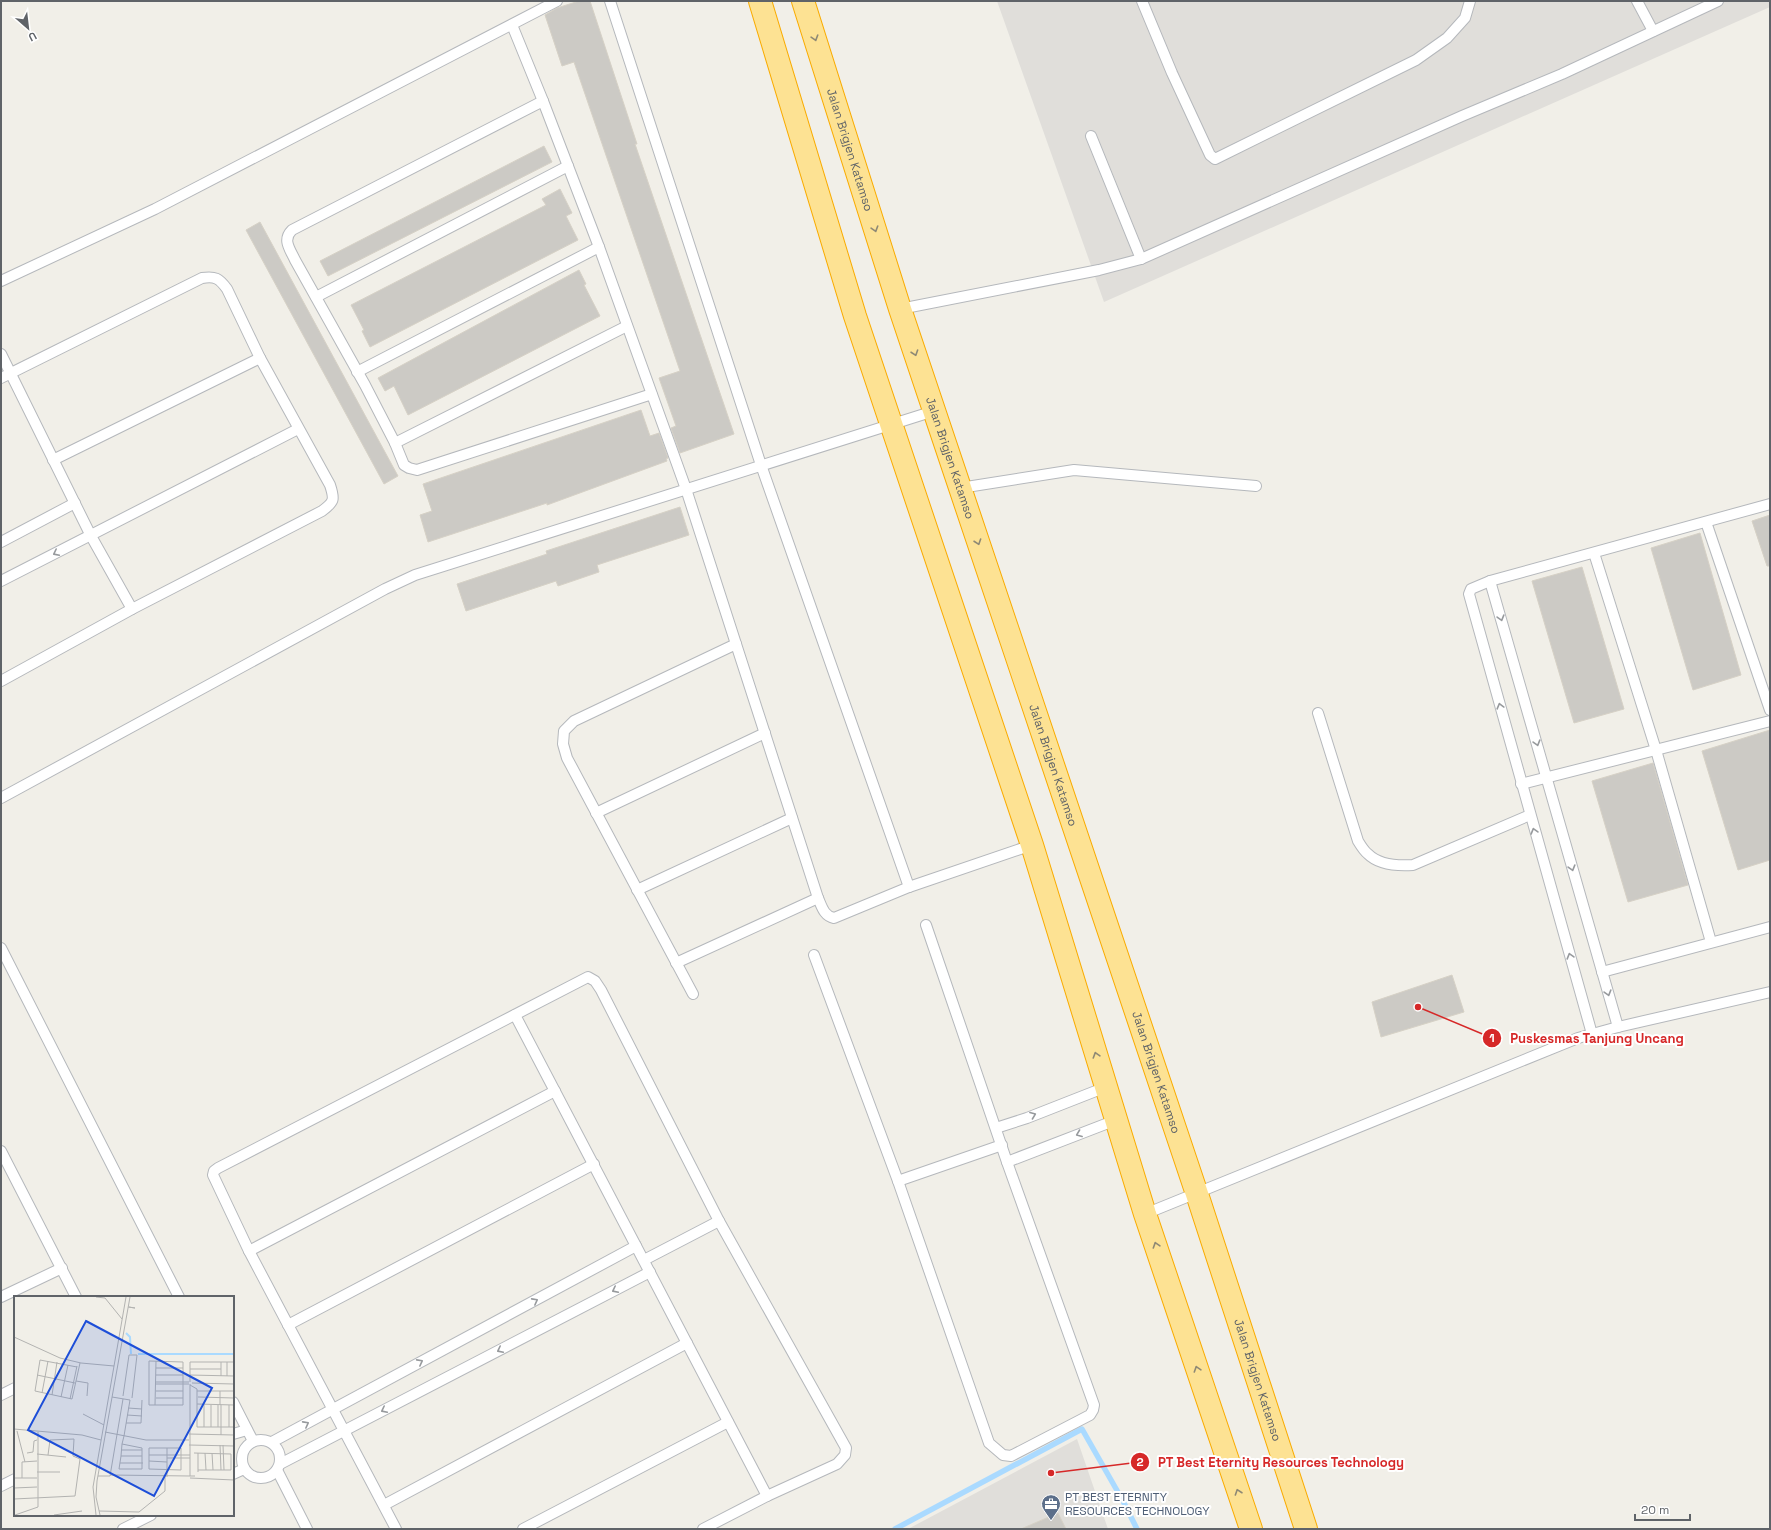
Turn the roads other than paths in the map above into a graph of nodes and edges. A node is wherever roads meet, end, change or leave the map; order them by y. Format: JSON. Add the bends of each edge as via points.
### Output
{"nodes":[{"id":1,"x":557,"y":1,"type":"edge"},
{"id":2,"x":610,"y":1,"type":"edge"},
{"id":3,"x":760,"y":1,"type":"edge"},
{"id":4,"x":803,"y":1,"type":"edge"},
{"id":5,"x":1142,"y":1,"type":"edge"},
{"id":6,"x":1470,"y":1,"type":"edge"},
{"id":7,"x":1637,"y":1,"type":"edge"},
{"id":8,"x":1718,"y":1,"type":"edge"},
{"id":9,"x":512,"y":25,"type":"junction"},
{"id":10,"x":1653,"y":31,"type":"junction"},
{"id":11,"x":543,"y":101,"type":"junction"},
{"id":12,"x":1091,"y":136,"type":"dead end"},
{"id":13,"x":568,"y":166,"type":"junction"},
{"id":14,"x":599,"y":247,"type":"junction"},
{"id":15,"x":1141,"y":259,"type":"junction"},
{"id":16,"x":1,"y":281,"type":"edge"},
{"id":17,"x":316,"y":297,"type":"junction"},
{"id":18,"x":900,"y":309,"type":"junction"},
{"id":19,"x":627,"y":326,"type":"junction"},
{"id":20,"x":1,"y":354,"type":"edge"},
{"id":21,"x":260,"y":358,"type":"junction"},
{"id":22,"x":357,"y":372,"type":"junction"},
{"id":23,"x":11,"y":373,"type":"junction"},
{"id":24,"x":1,"y":378,"type":"edge"},
{"id":25,"x":652,"y":394,"type":"junction"},
{"id":26,"x":934,"y":411,"type":"junction"},
{"id":27,"x":890,"y":425,"type":"junction"},
{"id":28,"x":298,"y":429,"type":"junction"},
{"id":29,"x":395,"y":443,"type":"junction"},
{"id":30,"x":53,"y":460,"type":"junction"},
{"id":31,"x":761,"y":465,"type":"junction"},
{"id":32,"x":1256,"y":486,"type":"dead end"},
{"id":33,"x":960,"y":488,"type":"junction"},
{"id":34,"x":686,"y":490,"type":"junction"},
{"id":35,"x":75,"y":503,"type":"junction"},
{"id":36,"x":1770,"y":504,"type":"edge"},
{"id":37,"x":1706,"y":522,"type":"junction"},
{"id":38,"x":91,"y":536,"type":"junction"},
{"id":39,"x":1,"y":542,"type":"edge"},
{"id":40,"x":1594,"y":552,"type":"junction"},
{"id":41,"x":1,"y":581,"type":"edge"},
{"id":42,"x":1490,"y":581,"type":"junction"},
{"id":43,"x":132,"y":609,"type":"junction"},
{"id":44,"x":736,"y":644,"type":"junction"},
{"id":45,"x":1,"y":681,"type":"edge"},
{"id":46,"x":1770,"y":710,"type":"edge"},
{"id":47,"x":1318,"y":713,"type":"dead end"},
{"id":48,"x":1770,"y":721,"type":"edge"},
{"id":49,"x":765,"y":733,"type":"junction"},
{"id":50,"x":1656,"y":750,"type":"junction"},
{"id":51,"x":1547,"y":778,"type":"junction"},
{"id":52,"x":1521,"y":784,"type":"junction"},
{"id":53,"x":1,"y":798,"type":"edge"},
{"id":54,"x":596,"y":813,"type":"junction"},
{"id":55,"x":1530,"y":815,"type":"junction"},
{"id":56,"x":792,"y":818,"type":"junction"},
{"id":57,"x":1032,"y":846,"type":"junction"},
{"id":58,"x":909,"y":887,"type":"junction"},
{"id":59,"x":637,"y":890,"type":"junction"},
{"id":60,"x":818,"y":898,"type":"junction"},
{"id":61,"x":926,"y":925,"type":"dead end"},
{"id":62,"x":1770,"y":927,"type":"edge"},
{"id":63,"x":1711,"y":942,"type":"junction"},
{"id":64,"x":1,"y":948,"type":"edge"},
{"id":65,"x":814,"y":955,"type":"dead end"},
{"id":66,"x":676,"y":963,"type":"junction"},
{"id":67,"x":1602,"y":972,"type":"junction"},
{"id":68,"x":1770,"y":992,"type":"edge"},
{"id":69,"x":693,"y":994,"type":"dead end"},
{"id":70,"x":515,"y":1015,"type":"junction"},
{"id":71,"x":1618,"y":1027,"type":"junction"},
{"id":72,"x":1592,"y":1034,"type":"junction"},
{"id":73,"x":1106,"y":1087,"type":"junction"},
{"id":74,"x":555,"y":1091,"type":"junction"},
{"id":75,"x":1116,"y":1120,"type":"junction"},
{"id":76,"x":996,"y":1128,"type":"junction"},
{"id":77,"x":1002,"y":1145,"type":"junction"},
{"id":78,"x":1,"y":1151,"type":"edge"},
{"id":79,"x":1007,"y":1162,"type":"junction"},
{"id":80,"x":594,"y":1164,"type":"junction"},
{"id":81,"x":898,"y":1180,"type":"junction"},
{"id":82,"x":1198,"y":1194,"type":"junction"},
{"id":83,"x":1146,"y":1214,"type":"junction"},
{"id":84,"x":719,"y":1221,"type":"junction"},
{"id":85,"x":636,"y":1246,"type":"junction"},
{"id":86,"x":249,"y":1251,"type":"junction"},
{"id":87,"x":644,"y":1260,"type":"junction"},
{"id":88,"x":62,"y":1268,"type":"junction"},
{"id":89,"x":650,"y":1272,"type":"junction"},
{"id":90,"x":76,"y":1296,"type":"edge"},
{"id":91,"x":178,"y":1296,"type":"edge"},
{"id":92,"x":1,"y":1297,"type":"edge"},
{"id":93,"x":288,"y":1325,"type":"junction"},
{"id":94,"x":687,"y":1343,"type":"junction"},
{"id":95,"x":14,"y":1388,"type":"edge"},
{"id":96,"x":1,"y":1395,"type":"edge"},
{"id":97,"x":234,"y":1404,"type":"edge"},
{"id":98,"x":334,"y":1409,"type":"junction"},
{"id":99,"x":728,"y":1422,"type":"junction"},
{"id":100,"x":247,"y":1430,"type":"junction"},
{"id":101,"x":345,"y":1431,"type":"junction"},
{"id":102,"x":234,"y":1434,"type":"edge"},
{"id":103,"x":253,"y":1441,"type":"junction"},
{"id":104,"x":272,"y":1442,"type":"junction"},
{"id":105,"x":278,"y":1467,"type":"junction"},
{"id":106,"x":244,"y":1468,"type":"junction"},
{"id":107,"x":234,"y":1473,"type":"edge"},
{"id":108,"x":14,"y":1480,"type":"edge"},
{"id":109,"x":1,"y":1486,"type":"edge"},
{"id":110,"x":767,"y":1496,"type":"junction"},
{"id":111,"x":384,"y":1505,"type":"junction"},
{"id":112,"x":149,"y":1516,"type":"edge"},
{"id":113,"x":123,"y":1529,"type":"edge"},
{"id":114,"x":307,"y":1529,"type":"edge"},
{"id":115,"x":396,"y":1529,"type":"edge"},
{"id":116,"x":523,"y":1529,"type":"edge"},
{"id":117,"x":703,"y":1529,"type":"edge"},
{"id":118,"x":1251,"y":1529,"type":"edge"},
{"id":119,"x":1306,"y":1529,"type":"edge"}],
"edges":[{"from":1,"to":9,"type":"lane"},
{"from":2,"to":31,"type":"lane"},
{"from":3,"to":27,"type":"highway"},
{"from":4,"to":18,"type":"highway","name":"Jalan Brigjen Katamso","one_way":true},
{"from":5,"to":6,"type":"lane","via":[[1172,73],[1210,155],[1215,159],[1416,60],[1447,38],[1465,18]]},
{"from":7,"to":10,"type":"lane"},
{"from":8,"to":10,"type":"lane"},
{"from":9,"to":11,"type":"lane"},
{"from":9,"to":16,"type":"lane","via":[[155,209]]},
{"from":10,"to":15,"type":"lane","via":[[1562,74]]},
{"from":11,"to":13,"type":"lane"},
{"from":11,"to":17,"type":"lane","via":[[292,230],[286,241]]},
{"from":12,"to":15,"type":"lane"},
{"from":13,"to":14,"type":"lane"},
{"from":13,"to":17,"type":"lane"},
{"from":14,"to":19,"type":"lane"},
{"from":14,"to":22,"type":"lane"},
{"from":15,"to":18,"type":"lane","via":[[1099,270]]},
{"from":17,"to":22,"type":"lane"},
{"from":18,"to":26,"type":"highway","name":"Jalan Brigjen Katamso","one_way":true},
{"from":19,"to":25,"type":"lane"},
{"from":19,"to":29,"type":"lane"},
{"from":20,"to":23,"type":"lane"},
{"from":21,"to":23,"type":"lane","via":[[227,289],[221,280],[213,276],[202,278]]},
{"from":21,"to":28,"type":"lane"},
{"from":21,"to":30,"type":"lane"},
{"from":22,"to":29,"type":"lane"},
{"from":23,"to":24,"type":"lane"},
{"from":23,"to":30,"type":"lane"},
{"from":25,"to":29,"type":"lane","via":[[417,470],[404,465]]},
{"from":25,"to":34,"type":"lane"},
{"from":26,"to":27,"type":"lane"},
{"from":26,"to":33,"type":"highway","name":"Jalan Brigjen Katamso"},
{"from":27,"to":31,"type":"lane"},
{"from":27,"to":57,"type":"highway"},
{"from":28,"to":38,"type":"lane"},
{"from":28,"to":43,"type":"lane","via":[[330,485],[334,497],[331,505]]},
{"from":30,"to":35,"type":"lane"},
{"from":31,"to":34,"type":"lane"},
{"from":31,"to":58,"type":"lane"},
{"from":32,"to":33,"type":"lane","via":[[1074,470]]},
{"from":33,"to":82,"type":"highway","name":"Jalan Brigjen Katamso","one_way":true},
{"from":34,"to":44,"type":"lane"},
{"from":34,"to":53,"type":"lane","via":[[415,575]]},
{"from":35,"to":38,"type":"lane"},
{"from":35,"to":39,"type":"lane"},
{"from":36,"to":37,"type":"lane"},
{"from":37,"to":40,"type":"lane"},
{"from":37,"to":46,"type":"lane"},
{"from":38,"to":41,"type":"lane","one_way":true},
{"from":38,"to":43,"type":"lane"},
{"from":40,"to":42,"type":"lane"},
{"from":40,"to":50,"type":"lane"},
{"from":42,"to":51,"type":"lane","one_way":true},
{"from":52,"to":42,"type":"lane","one_way":true,"via":[[1469,594],[1471,589]]},
{"from":43,"to":45,"type":"lane"},
{"from":44,"to":49,"type":"lane"},
{"from":44,"to":54,"type":"lane","via":[[574,721],[564,731],[563,744],[567,758]]},
{"from":47,"to":55,"type":"lane","via":[[1358,842],[1368,855],[1379,861],[1394,866],[1413,865]]},
{"from":48,"to":50,"type":"lane"},
{"from":49,"to":54,"type":"lane"},
{"from":49,"to":56,"type":"lane"},
{"from":50,"to":51,"type":"lane"},
{"from":50,"to":63,"type":"lane"},
{"from":51,"to":52,"type":"lane"},
{"from":51,"to":67,"type":"lane","one_way":true},
{"from":52,"to":55,"type":"lane"},
{"from":54,"to":59,"type":"lane"},
{"from":72,"to":55,"type":"lane","one_way":true},
{"from":56,"to":59,"type":"lane"},
{"from":56,"to":60,"type":"lane"},
{"from":57,"to":58,"type":"lane"},
{"from":73,"to":57,"type":"highway","one_way":true},
{"from":58,"to":60,"type":"lane","via":[[834,918],[825,914]]},
{"from":59,"to":66,"type":"lane"},
{"from":60,"to":66,"type":"lane"},
{"from":61,"to":76,"type":"lane"},
{"from":62,"to":63,"type":"lane"},
{"from":63,"to":67,"type":"lane"},
{"from":64,"to":91,"type":"lane"},
{"from":65,"to":81,"type":"lane"},
{"from":66,"to":69,"type":"lane"},
{"from":67,"to":71,"type":"lane","one_way":true},
{"from":68,"to":71,"type":"lane"},
{"from":70,"to":74,"type":"lane"},
{"from":70,"to":84,"type":"lane","via":[[588,977],[595,981]]},
{"from":70,"to":86,"type":"lane","via":[[214,1171],[213,1175],[220,1192]]},
{"from":71,"to":72,"type":"lane"},
{"from":72,"to":82,"type":"lane"},
{"from":73,"to":75,"type":"highway"},
{"from":76,"to":73,"type":"lane","one_way":true},
{"from":74,"to":80,"type":"lane"},
{"from":74,"to":86,"type":"lane"},
{"from":75,"to":79,"type":"lane","one_way":true},
{"from":75,"to":83,"type":"highway"},
{"from":76,"to":77,"type":"lane"},
{"from":77,"to":79,"type":"lane"},
{"from":77,"to":81,"type":"lane"},
{"from":78,"to":88,"type":"lane"},
{"from":79,"to":81,"type":"lane","via":[[1094,1405],[1090,1415],[1011,1456],[1003,1455],[989,1443]]},
{"from":80,"to":85,"type":"lane"},
{"from":80,"to":93,"type":"lane"},
{"from":82,"to":83,"type":"lane"},
{"from":82,"to":119,"type":"highway","name":"Jalan Brigjen Katamso"},
{"from":118,"to":83,"type":"highway","one_way":true},
{"from":84,"to":87,"type":"lane"},
{"from":84,"to":110,"type":"lane","via":[[846,1448],[845,1455],[837,1464]]},
{"from":85,"to":87,"type":"lane"},
{"from":98,"to":85,"type":"lane","one_way":true},
{"from":86,"to":93,"type":"lane"},
{"from":87,"to":89,"type":"lane"},
{"from":88,"to":90,"type":"lane"},
{"from":88,"to":92,"type":"lane"},
{"from":89,"to":94,"type":"lane"},
{"from":89,"to":101,"type":"lane","one_way":true},
{"from":93,"to":98,"type":"lane"},
{"from":94,"to":99,"type":"lane"},
{"from":94,"to":111,"type":"lane"},
{"from":95,"to":96,"type":"lane"},
{"from":97,"to":100,"type":"lane"},
{"from":98,"to":101,"type":"lane"},
{"from":104,"to":98,"type":"lane","one_way":true},
{"from":99,"to":110,"type":"lane"},
{"from":99,"to":116,"type":"lane"},
{"from":100,"to":102,"type":"lane"},
{"from":100,"to":103,"type":"lane"},
{"from":101,"to":105,"type":"lane"},
{"from":101,"to":111,"type":"lane"},
{"from":103,"to":104,"type":"lane"},
{"from":103,"to":106,"type":"lane","via":[[242,1456]]},
{"from":104,"to":105,"type":"lane","via":[[279,1452]]},
{"from":105,"to":106,"type":"lane","via":[[272,1474],[260,1478],[254,1477]]},
{"from":105,"to":114,"type":"lane"},
{"from":106,"to":107,"type":"lane"},
{"from":108,"to":109,"type":"lane"},
{"from":110,"to":117,"type":"lane"},
{"from":111,"to":115,"type":"lane"},
{"from":112,"to":113,"type":"lane"}]}
